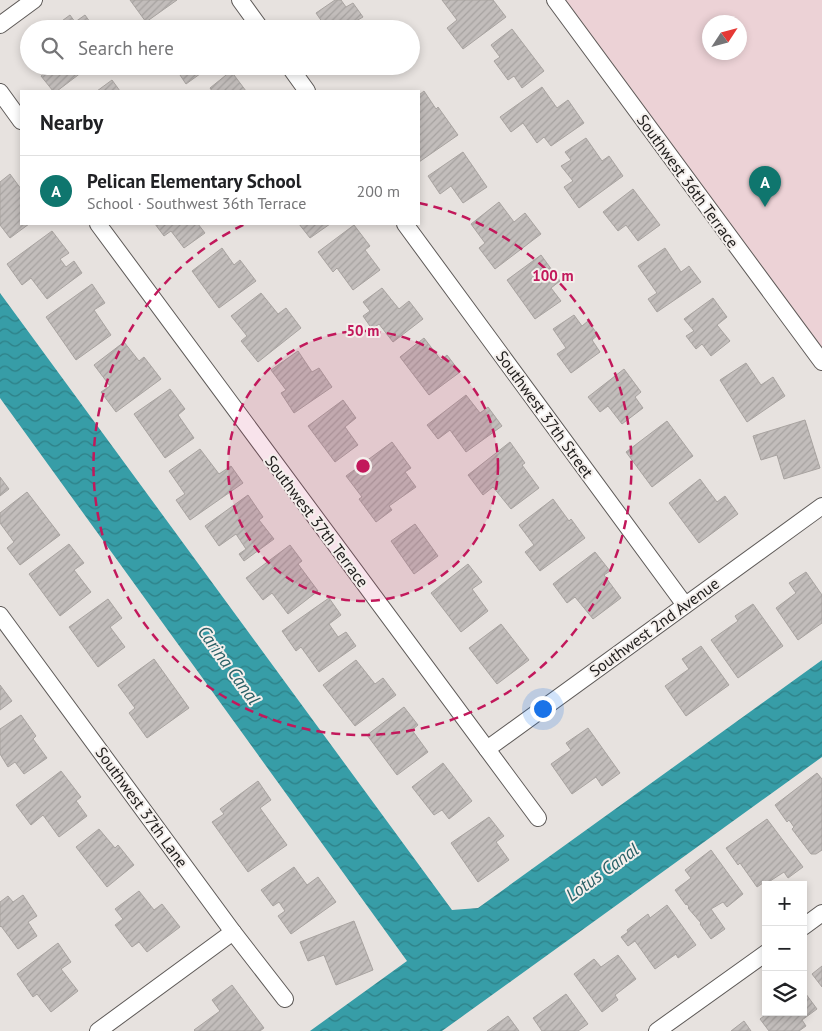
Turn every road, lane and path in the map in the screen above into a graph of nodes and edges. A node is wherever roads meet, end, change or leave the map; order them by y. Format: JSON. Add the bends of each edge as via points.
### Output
{"nodes":[{"id":1,"x":34,"y":0,"type":"edge"},
{"id":2,"x":240,"y":0,"type":"edge"},
{"id":3,"x":555,"y":0,"type":"edge"},
{"id":4,"x":254,"y":20,"type":"edge"},
{"id":5,"x":0,"y":25,"type":"edge"},
{"id":6,"x":295,"y":75,"type":"edge"},
{"id":7,"x":306,"y":90,"type":"edge"},
{"id":8,"x":0,"y":92,"type":"edge"},
{"id":9,"x":20,"y":120,"type":"edge"},
{"id":10,"x":99,"y":225,"type":"edge"},
{"id":11,"x":406,"y":225,"type":"edge"},
{"id":12,"x":822,"y":362,"type":"edge"},
{"id":13,"x":822,"y":506,"type":"edge"},
{"id":14,"x":685,"y":605,"type":"junction"},
{"id":15,"x":0,"y":615,"type":"edge"},
{"id":16,"x":487,"y":749,"type":"junction"},
{"id":17,"x":538,"y":818,"type":"dead end"},
{"id":18,"x":822,"y":913,"type":"edge"},
{"id":19,"x":804,"y":926,"type":"edge"},
{"id":20,"x":233,"y":932,"type":"junction"},
{"id":21,"x":762,"y":956,"type":"edge"},
{"id":22,"x":285,"y":999,"type":"dead end"},
{"id":23,"x":98,"y":1031,"type":"edge"},
{"id":24,"x":657,"y":1031,"type":"edge"}],
"edges":[{"from":1,"to":5,"type":"street"},
{"from":2,"to":4,"type":"street"},
{"from":3,"to":12,"type":"street","name":"Southwest 36th Terrace"},
{"from":6,"to":7,"type":"street"},
{"from":8,"to":9,"type":"street"},
{"from":10,"to":16,"type":"street","name":"Southwest 37th Terrace"},
{"from":11,"to":14,"type":"street","name":"Southwest 37th Street"},
{"from":13,"to":14,"type":"street","name":"Southwest 2nd Avenue"},
{"from":14,"to":16,"type":"street","name":"Southwest 2nd Avenue"},
{"from":15,"to":20,"type":"street","name":"Southwest 37th Lane"},
{"from":16,"to":17,"type":"street","name":"Southwest 37th Terrace"},
{"from":18,"to":19,"type":"street"},
{"from":20,"to":22,"type":"street","name":"Southwest 37th Lane"},
{"from":20,"to":23,"type":"street"},
{"from":21,"to":24,"type":"street"}]}
